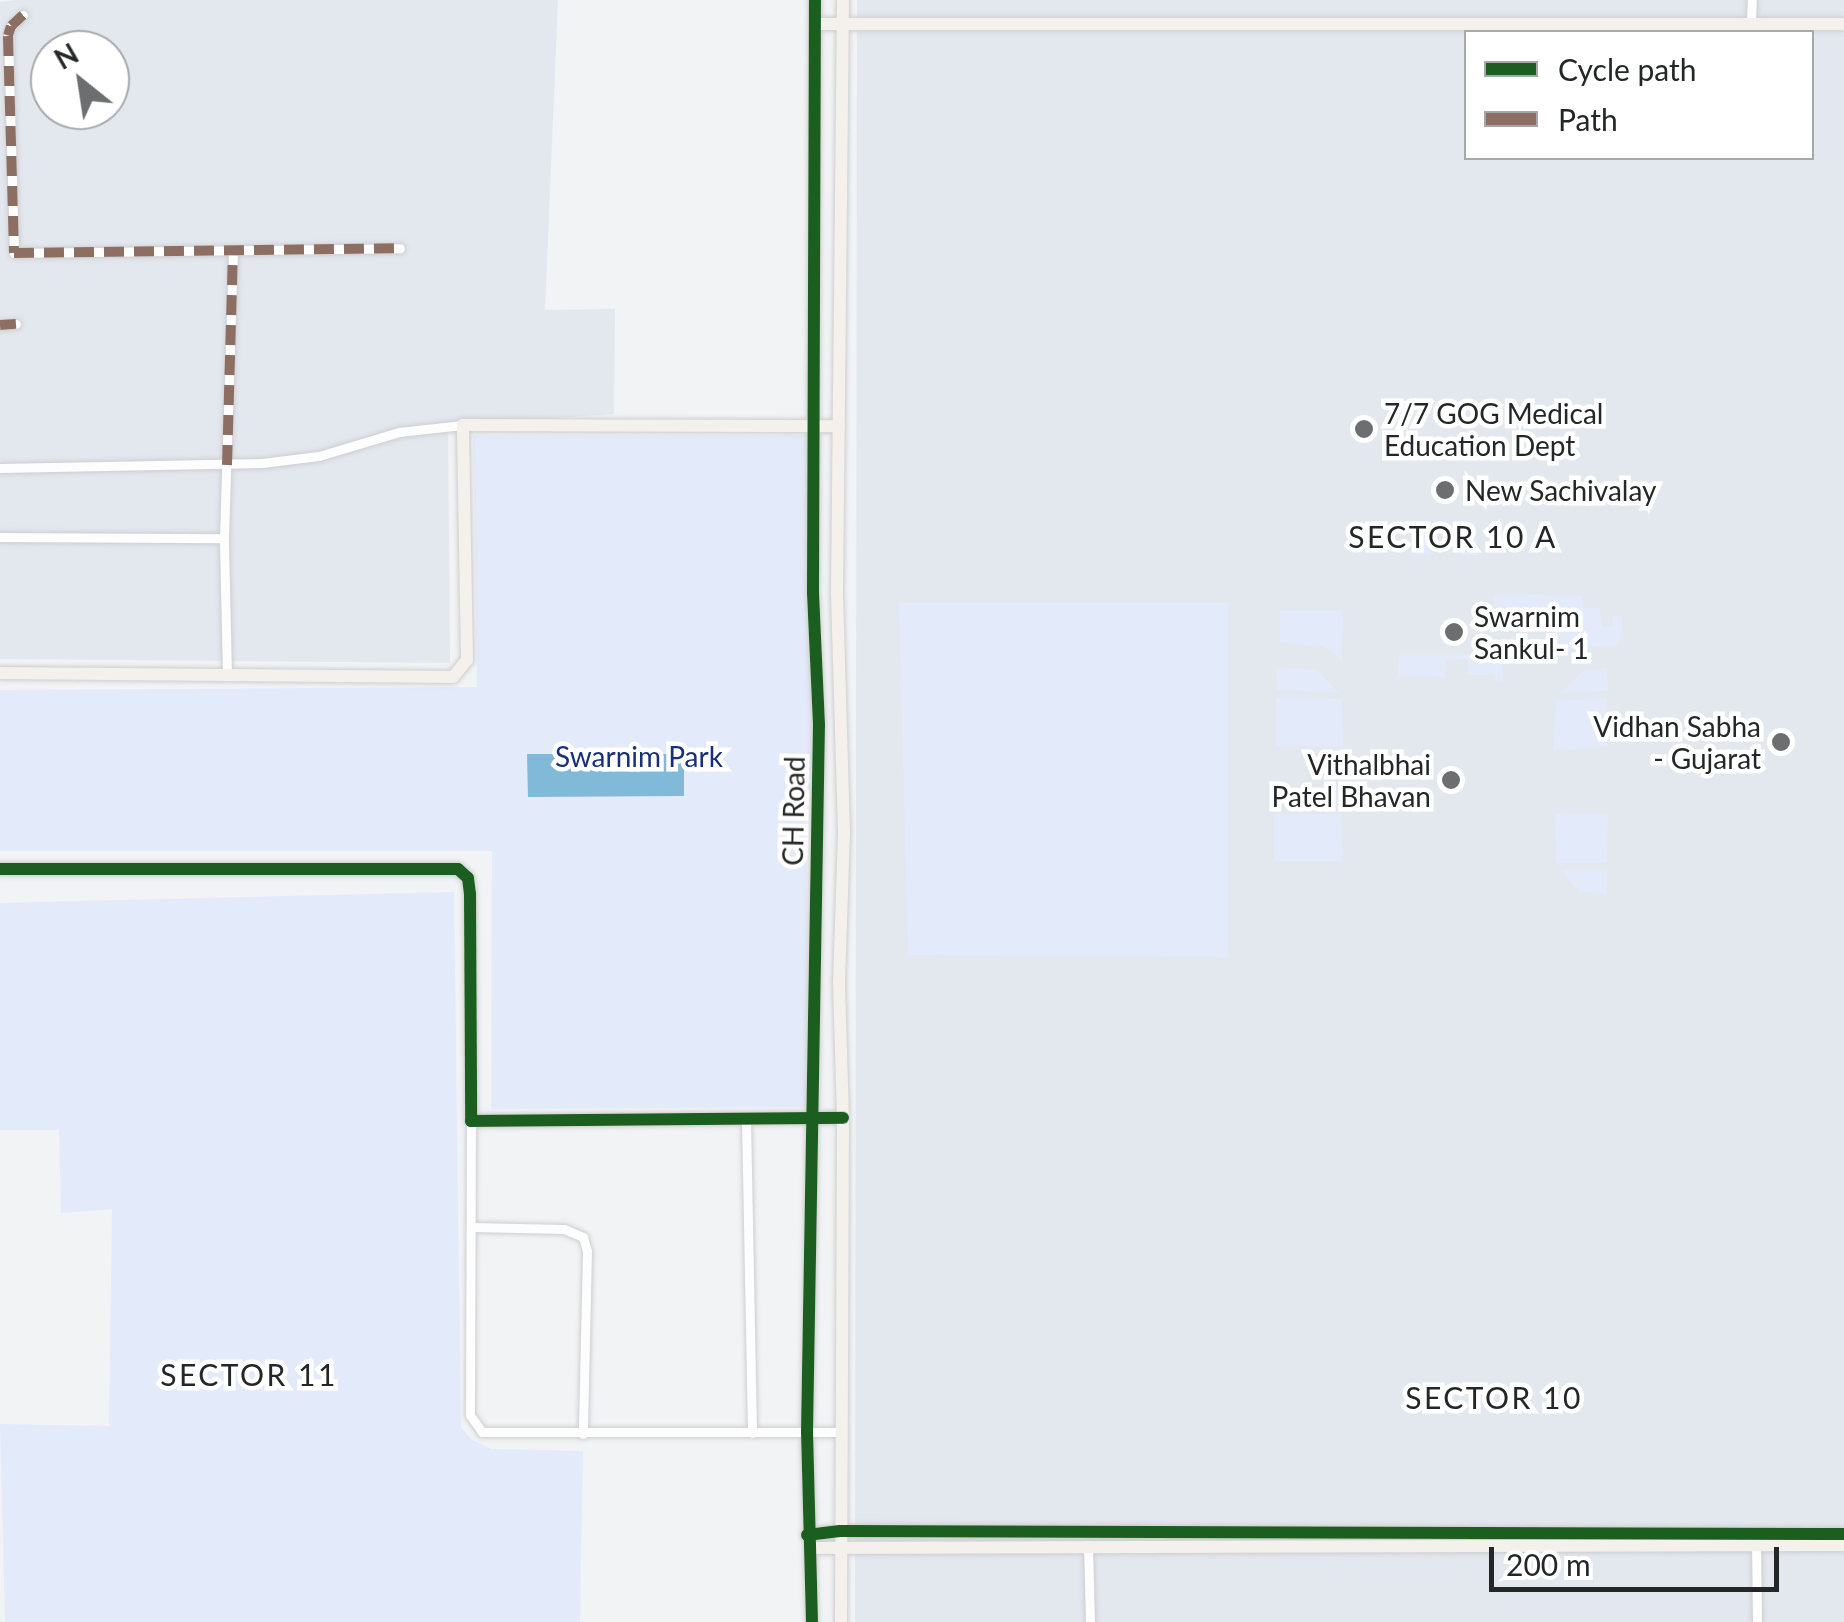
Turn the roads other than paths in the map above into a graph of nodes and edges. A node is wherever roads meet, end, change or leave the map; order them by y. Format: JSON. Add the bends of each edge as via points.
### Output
{"nodes":[{"id":1,"x":815,"y":0,"type":"edge"},
{"id":2,"x":843,"y":0,"type":"edge"},
{"id":3,"x":1752,"y":0,"type":"edge"},
{"id":4,"x":23,"y":15,"type":"dead end"},
{"id":5,"x":1751,"y":23,"type":"junction"},
{"id":6,"x":816,"y":24,"type":"junction"},
{"id":7,"x":841,"y":24,"type":"junction"},
{"id":8,"x":1844,"y":24,"type":"edge"},
{"id":9,"x":0,"y":184,"type":"edge"},
{"id":10,"x":12,"y":184,"type":"junction"},
{"id":11,"x":400,"y":248,"type":"dead end"},
{"id":12,"x":233,"y":250,"type":"junction"},
{"id":13,"x":16,"y":324,"type":"dead end"},
{"id":14,"x":0,"y":325,"type":"edge"},
{"id":15,"x":463,"y":425,"type":"junction"},
{"id":16,"x":816,"y":426,"type":"junction"},
{"id":17,"x":839,"y":426,"type":"junction"},
{"id":18,"x":226,"y":465,"type":"junction"},
{"id":19,"x":0,"y":468,"type":"edge"},
{"id":20,"x":0,"y":537,"type":"edge"},
{"id":21,"x":224,"y":538,"type":"junction"},
{"id":22,"x":0,"y":674,"type":"edge"},
{"id":23,"x":227,"y":675,"type":"junction"},
{"id":24,"x":0,"y":870,"type":"edge"},
{"id":25,"x":812,"y":1118,"type":"junction"},
{"id":26,"x":843,"y":1118,"type":"junction"},
{"id":27,"x":746,"y":1119,"type":"junction"},
{"id":28,"x":471,"y":1122,"type":"junction"},
{"id":29,"x":472,"y":1227,"type":"junction"},
{"id":30,"x":807,"y":1432,"type":"junction"},
{"id":31,"x":841,"y":1432,"type":"junction"},
{"id":32,"x":752,"y":1433,"type":"junction"},
{"id":33,"x":584,"y":1434,"type":"junction"},
{"id":34,"x":840,"y":1530,"type":"junction"},
{"id":35,"x":1844,"y":1534,"type":"edge"},
{"id":36,"x":1086,"y":1539,"type":"junction"},
{"id":37,"x":1756,"y":1539,"type":"junction"},
{"id":38,"x":809,"y":1541,"type":"junction"},
{"id":39,"x":1844,"y":1545,"type":"edge"},
{"id":40,"x":840,"y":1546,"type":"junction"},
{"id":41,"x":812,"y":1622,"type":"edge"},
{"id":42,"x":840,"y":1622,"type":"edge"},
{"id":43,"x":1090,"y":1622,"type":"edge"},
{"id":44,"x":1757,"y":1622,"type":"edge"}],
"edges":[{"from":1,"to":6,"type":"street","name":"CH Road"},
{"from":2,"to":7,"type":"street","name":"CH Road"},
{"from":3,"to":5,"type":"street"},
{"from":4,"to":10,"type":"street","via":[[8,36]]},
{"from":5,"to":7,"type":"street"},
{"from":5,"to":8,"type":"street"},
{"from":6,"to":7,"type":"street"},
{"from":6,"to":16,"type":"street","name":"CH Road"},
{"from":7,"to":17,"type":"street","name":"CH Road"},
{"from":9,"to":10,"type":"street"},
{"from":10,"to":12,"type":"street","via":[[14,253]]},
{"from":11,"to":12,"type":"street"},
{"from":12,"to":18,"type":"street"},
{"from":13,"to":14,"type":"street"},
{"from":15,"to":16,"type":"street"},
{"from":15,"to":18,"type":"street","via":[[399,432],[318,456]]},
{"from":15,"to":23,"type":"street","via":[[464,670],[454,676]]},
{"from":16,"to":17,"type":"street"},
{"from":16,"to":25,"type":"street","name":"CH Road"},
{"from":17,"to":26,"type":"street","name":"CH Road"},
{"from":18,"to":19,"type":"street"},
{"from":18,"to":21,"type":"street"},
{"from":20,"to":21,"type":"street"},
{"from":21,"to":23,"type":"street"},
{"from":22,"to":23,"type":"street"},
{"from":24,"to":28,"type":"street","via":[[464,872],[470,894]]},
{"from":25,"to":26,"type":"street"},
{"from":25,"to":27,"type":"street"},
{"from":25,"to":30,"type":"street","name":"CH Road"},
{"from":26,"to":31,"type":"street","name":"CH Road"},
{"from":27,"to":28,"type":"street"},
{"from":27,"to":32,"type":"street"},
{"from":28,"to":29,"type":"street"},
{"from":29,"to":33,"type":"street","via":[[564,1229],[582,1237]]},
{"from":29,"to":33,"type":"street","via":[[470,1415],[482,1432]]},
{"from":30,"to":31,"type":"street"},
{"from":30,"to":32,"type":"street"},
{"from":30,"to":38,"type":"street","name":"CH Road"},
{"from":31,"to":34,"type":"street","name":"CH Road"},
{"from":32,"to":33,"type":"street"},
{"from":34,"to":36,"type":"street"},
{"from":34,"to":38,"type":"street"},
{"from":34,"to":40,"type":"street","name":"CH Road"},
{"from":35,"to":37,"type":"street"},
{"from":36,"to":37,"type":"street"},
{"from":36,"to":40,"type":"street"},
{"from":36,"to":43,"type":"street"},
{"from":37,"to":39,"type":"street"},
{"from":37,"to":44,"type":"street"},
{"from":38,"to":40,"type":"street"},
{"from":38,"to":41,"type":"street","name":"CH Road"},
{"from":40,"to":42,"type":"street","name":"CH Road"}]}
